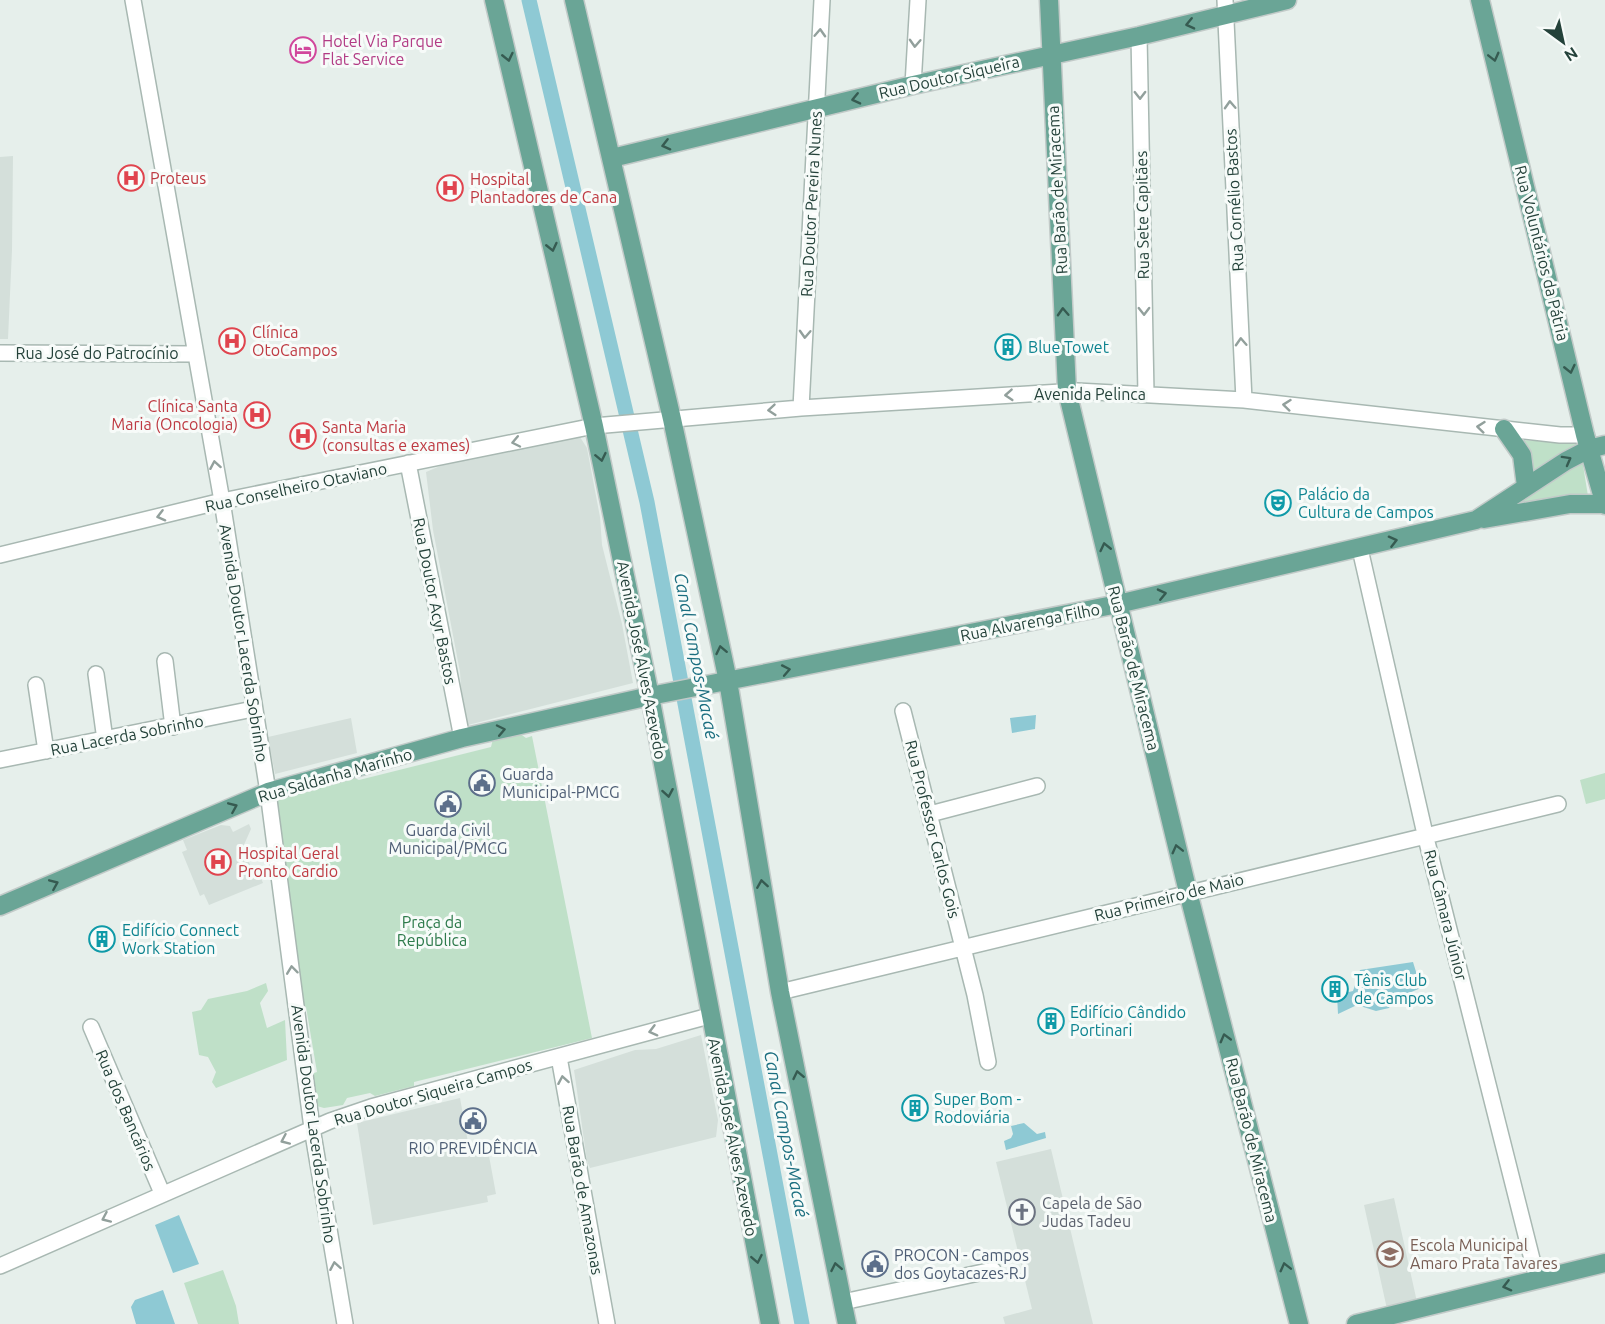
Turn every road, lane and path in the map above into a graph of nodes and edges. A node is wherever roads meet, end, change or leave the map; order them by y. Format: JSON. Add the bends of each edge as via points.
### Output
{"nodes":[{"id":1,"x":133,"y":0,"type":"edge"},
{"id":2,"x":495,"y":0,"type":"edge"},
{"id":3,"x":574,"y":0,"type":"edge"},
{"id":4,"x":822,"y":0,"type":"edge"},
{"id":5,"x":918,"y":0,"type":"edge"},
{"id":6,"x":1049,"y":0,"type":"edge"},
{"id":7,"x":1287,"y":0,"type":"edge"},
{"id":8,"x":1480,"y":0,"type":"edge"},
{"id":9,"x":1225,"y":8,"type":"edge"},
{"id":10,"x":1139,"y":36,"type":"junction"},
{"id":11,"x":1050,"y":54,"type":"junction"},
{"id":12,"x":913,"y":85,"type":"junction"},
{"id":13,"x":816,"y":108,"type":"junction"},
{"id":14,"x":612,"y":158,"type":"junction"},
{"id":15,"x":0,"y":352,"type":"edge"},
{"id":16,"x":195,"y":354,"type":"junction"},
{"id":17,"x":1067,"y":391,"type":"junction"},
{"id":18,"x":1146,"y":394,"type":"junction"},
{"id":19,"x":1244,"y":400,"type":"junction"},
{"id":20,"x":801,"y":408,"type":"junction"},
{"id":21,"x":672,"y":419,"type":"junction"},
{"id":22,"x":594,"y":426,"type":"junction"},
{"id":23,"x":1504,"y":429,"type":"junction"},
{"id":24,"x":1593,"y":443,"type":"edge"},
{"id":25,"x":408,"y":463,"type":"junction"},
{"id":26,"x":1526,"y":486,"type":"junction"},
{"id":27,"x":222,"y":501,"type":"junction"},
{"id":28,"x":1605,"y":504,"type":"edge"},
{"id":29,"x":1476,"y":520,"type":"junction"},
{"id":30,"x":1360,"y":549,"type":"junction"},
{"id":31,"x":0,"y":555,"type":"edge"},
{"id":32,"x":1118,"y":604,"type":"junction"},
{"id":33,"x":165,"y":661,"type":"dead end"},
{"id":34,"x":96,"y":674,"type":"dead end"},
{"id":35,"x":728,"y":681,"type":"junction"},
{"id":36,"x":36,"y":685,"type":"dead end"},
{"id":37,"x":650,"y":696,"type":"junction"},
{"id":38,"x":254,"y":709,"type":"junction"},
{"id":39,"x":903,"y":711,"type":"dead end"},
{"id":40,"x":173,"y":727,"type":"junction"},
{"id":41,"x":462,"y":738,"type":"junction"},
{"id":42,"x":105,"y":740,"type":"junction"},
{"id":43,"x":46,"y":751,"type":"junction"},
{"id":44,"x":0,"y":760,"type":"edge"},
{"id":45,"x":1038,"y":786,"type":"dead end"},
{"id":46,"x":268,"y":792,"type":"junction"},
{"id":47,"x":1558,"y":804,"type":"dead end"},
{"id":48,"x":930,"y":814,"type":"junction"},
{"id":49,"x":1425,"y":834,"type":"junction"},
{"id":50,"x":1188,"y":892,"type":"junction"},
{"id":51,"x":0,"y":906,"type":"edge"},
{"id":52,"x":963,"y":947,"type":"junction"},
{"id":53,"x":780,"y":992,"type":"junction"},
{"id":54,"x":709,"y":1016,"type":"junction"},
{"id":55,"x":90,"y":1027,"type":"dead end"},
{"id":56,"x":559,"y":1057,"type":"junction"},
{"id":57,"x":988,"y":1062,"type":"dead end"},
{"id":58,"x":312,"y":1128,"type":"junction"},
{"id":59,"x":162,"y":1193,"type":"junction"},
{"id":60,"x":1605,"y":1263,"type":"edge"},
{"id":61,"x":0,"y":1266,"type":"edge"},
{"id":62,"x":993,"y":1270,"type":"dead end"},
{"id":63,"x":1537,"y":1279,"type":"junction"},
{"id":64,"x":843,"y":1302,"type":"junction"},
{"id":65,"x":345,"y":1324,"type":"edge"},
{"id":66,"x":607,"y":1324,"type":"edge"},
{"id":67,"x":770,"y":1324,"type":"edge"},
{"id":68,"x":847,"y":1324,"type":"edge"},
{"id":69,"x":1299,"y":1324,"type":"edge"},
{"id":70,"x":1356,"y":1324,"type":"edge"}],
"edges":[{"from":1,"to":16,"type":"street","name":"Avenida Doutor Lacerda Sobrinho"},
{"from":2,"to":22,"type":"main road","name":"Avenida José Alves Azevedo","one_way":true},
{"from":3,"to":14,"type":"main road"},
{"from":13,"to":4,"type":"street","name":"Rua Doutor Pereira Nunes","one_way":true},
{"from":5,"to":12,"type":"street","one_way":true},
{"from":6,"to":11,"type":"main road","name":"Rua Barão de Miracema"},
{"from":7,"to":9,"type":"main road","name":"Rua Doutor Siqueira"},
{"from":8,"to":24,"type":"main road","name":"Rua Voluntários da Pátria","one_way":true},
{"from":9,"to":10,"type":"main road","name":"Rua Doutor Siqueira","one_way":true},
{"from":19,"to":9,"type":"street","name":"Rua Cornélio Bastos","one_way":true},
{"from":10,"to":11,"type":"main road","name":"Rua Doutor Siqueira"},
{"from":10,"to":18,"type":"street","name":"Rua Sete Capitães","one_way":true},
{"from":11,"to":12,"type":"main road","name":"Rua Doutor Siqueira"},
{"from":17,"to":11,"type":"main road","name":"Rua Barão de Miracema","one_way":true},
{"from":12,"to":13,"type":"main road","name":"Rua Doutor Siqueira","one_way":true},
{"from":13,"to":14,"type":"main road","name":"Rua Doutor Siqueira","one_way":true},
{"from":13,"to":20,"type":"street","name":"Rua Doutor Pereira Nunes","one_way":true},
{"from":14,"to":21,"type":"main road"},
{"from":15,"to":16,"type":"street","name":"Rua José do Patrocínio"},
{"from":27,"to":16,"type":"street","name":"Avenida Doutor Lacerda Sobrinho","one_way":true},
{"from":17,"to":18,"type":"street","name":"Avenida Pelinca"},
{"from":17,"to":20,"type":"street","name":"Avenida Pelinca","one_way":true},
{"from":32,"to":17,"type":"main road","name":"Rua Barão de Miracema","one_way":true},
{"from":18,"to":19,"type":"street","name":"Avenida Pelinca"},
{"from":23,"to":19,"type":"street","name":"Avenida Pelinca","one_way":true},
{"from":20,"to":21,"type":"street","name":"Avenida Pelinca","one_way":true},
{"from":21,"to":22,"type":"street","name":"Avenida Pelinca"},
{"from":35,"to":21,"type":"main road","one_way":true},
{"from":22,"to":25,"type":"street","name":"Rua Conselheiro Otaviano","one_way":true},
{"from":22,"to":37,"type":"main road","name":"Avenida José Alves Azevedo","one_way":true},
{"from":23,"to":24,"type":"street","name":"Avenida Pelinca"},
{"from":23,"to":26,"type":"main road","via":[[1522,455]]},
{"from":26,"to":24,"type":"main road","name":"Rua Alvarenga Filho","one_way":true},
{"from":24,"to":28,"type":"main road","name":"Rua Voluntários da Pátria"},
{"from":25,"to":27,"type":"street","name":"Rua Conselheiro Otaviano"},
{"from":25,"to":41,"type":"street","name":"Rua Doutor Acyr Bastos"},
{"from":26,"to":29,"type":"main road","name":"Rua Alvarenga Filho"},
{"from":27,"to":31,"type":"street","name":"Rua Conselheiro Otaviano","one_way":true},
{"from":27,"to":38,"type":"street","name":"Avenida Doutor Lacerda Sobrinho"},
{"from":28,"to":29,"type":"main road","name":"Rua Alvarenga Filho","via":[[1570,504]]},
{"from":30,"to":29,"type":"main road","name":"Rua Alvarenga Filho","one_way":true},
{"from":32,"to":30,"type":"main road","name":"Rua Alvarenga Filho","one_way":true},
{"from":30,"to":49,"type":"street","name":"Rua Câmara Júnior"},
{"from":35,"to":32,"type":"main road","name":"Rua Alvarenga Filho","one_way":true},
{"from":50,"to":32,"type":"main road","name":"Rua Barão de Miracema","one_way":true},
{"from":33,"to":40,"type":"street"},
{"from":34,"to":42,"type":"street"},
{"from":35,"to":37,"type":"main road","name":"Rua Alvarenga Filho"},
{"from":53,"to":35,"type":"main road","one_way":true},
{"from":36,"to":43,"type":"street"},
{"from":41,"to":37,"type":"main road","name":"Rua Saldanha Marinho","one_way":true},
{"from":37,"to":54,"type":"main road","name":"Avenida José Alves Azevedo","one_way":true},
{"from":38,"to":40,"type":"street","name":"Rua Lacerda Sobrinho"},
{"from":38,"to":46,"type":"street","name":"Avenida Doutor Lacerda Sobrinho"},
{"from":39,"to":48,"type":"street","name":"Rua Professor Carlos Gois"},
{"from":40,"to":42,"type":"street","name":"Rua Lacerda Sobrinho"},
{"from":41,"to":46,"type":"main road","name":"Rua Saldanha Marinho"},
{"from":42,"to":43,"type":"street","name":"Rua Lacerda Sobrinho"},
{"from":43,"to":44,"type":"street","name":"Rua Lacerda Sobrinho"},
{"from":45,"to":48,"type":"street"},
{"from":51,"to":46,"type":"main road","name":"Rua Saldanha Marinho","one_way":true},
{"from":58,"to":46,"type":"street","name":"Avenida Doutor Lacerda Sobrinho","one_way":true},
{"from":47,"to":49,"type":"street","name":"Rua Primeiro de Maio"},
{"from":48,"to":52,"type":"street","name":"Rua Professor Carlos Gois"},
{"from":49,"to":50,"type":"street","name":"Rua Primeiro de Maio"},
{"from":49,"to":63,"type":"street","name":"Rua Câmara Júnior"},
{"from":50,"to":52,"type":"street","name":"Rua Primeiro de Maio"},
{"from":69,"to":50,"type":"main road","name":"Rua Barão de Miracema","one_way":true},
{"from":52,"to":53,"type":"street","name":"Rua Primeiro de Maio"},
{"from":52,"to":57,"type":"street","name":"Rua Professor Carlos Gois"},
{"from":64,"to":53,"type":"main road","one_way":true},
{"from":54,"to":56,"type":"street","name":"Rua Doutor Siqueira Campos","one_way":true},
{"from":54,"to":67,"type":"main road","name":"Avenida José Alves Azevedo","one_way":true},
{"from":55,"to":59,"type":"street","name":"Rua dos Bancários"},
{"from":56,"to":58,"type":"street","name":"Rua Doutor Siqueira Campos","via":[[371,1107]]},
{"from":66,"to":56,"type":"street","name":"Rua Barão de Amazonas","one_way":true},
{"from":58,"to":59,"type":"street","name":"Rua Doutor Siqueira Campos","one_way":true},
{"from":65,"to":58,"type":"street","name":"Avenida Doutor Lacerda Sobrinho","one_way":true},
{"from":59,"to":61,"type":"street","name":"Rua Doutor Siqueira Campos","one_way":true},
{"from":60,"to":63,"type":"main road"},
{"from":62,"to":64,"type":"street"},
{"from":63,"to":70,"type":"main road","one_way":true},
{"from":64,"to":68,"type":"main road"}]}
